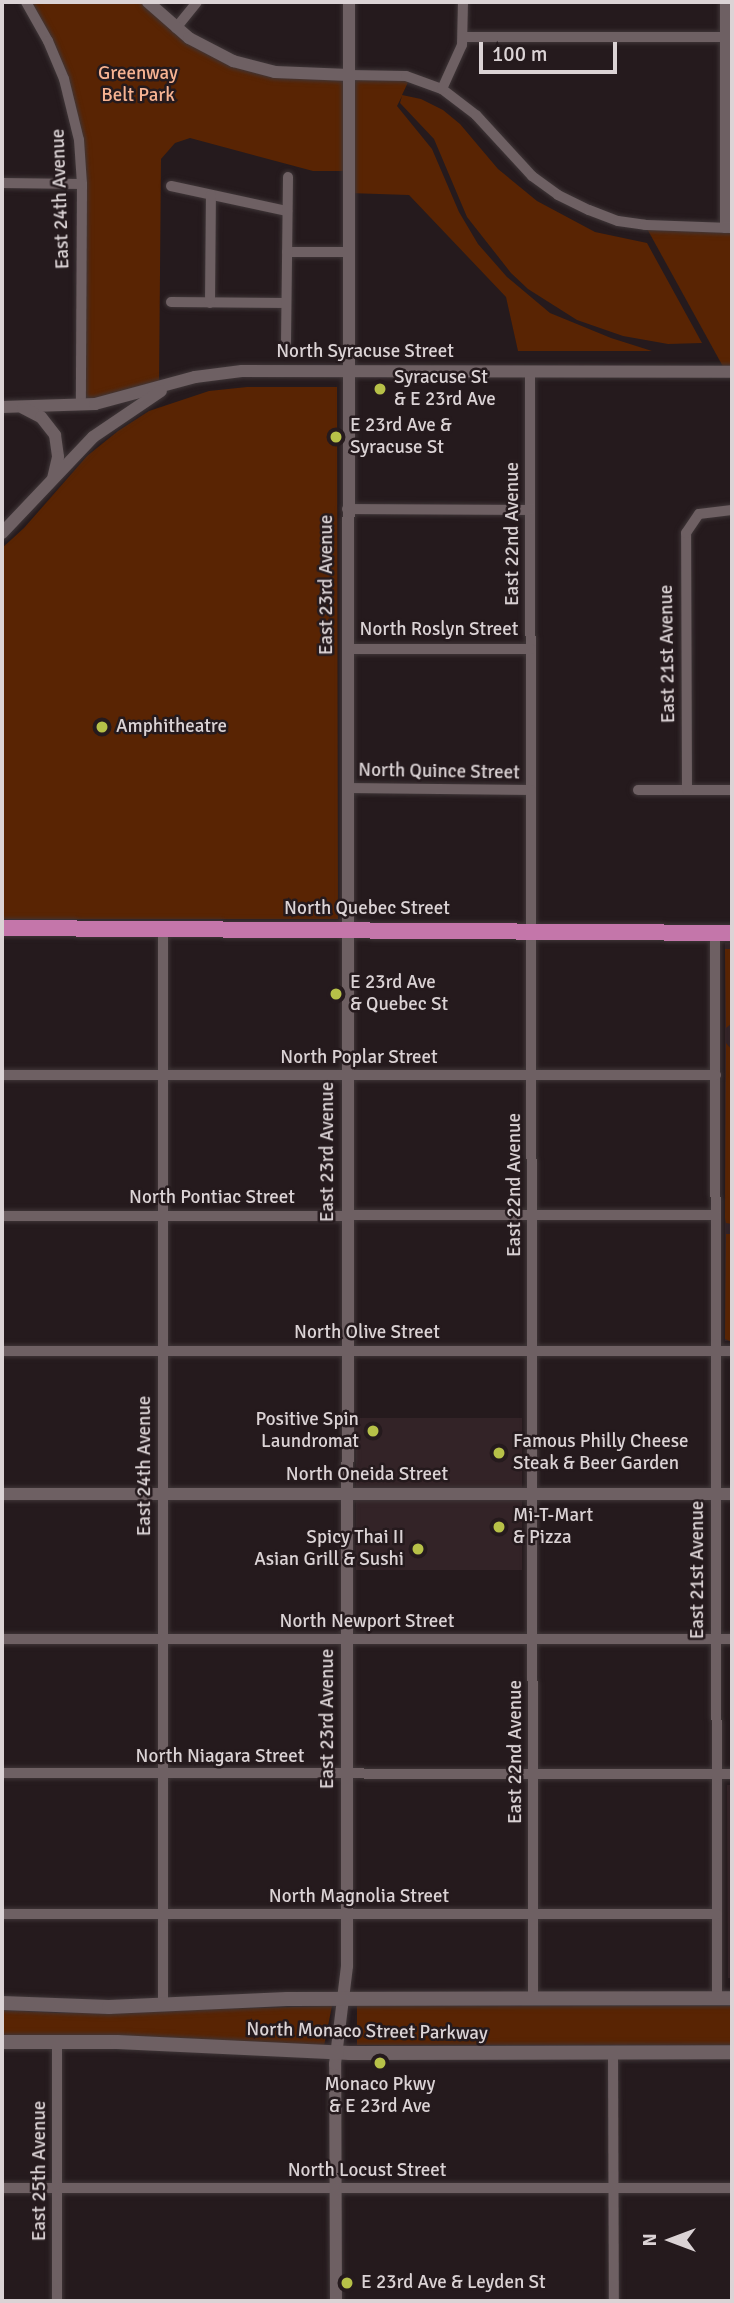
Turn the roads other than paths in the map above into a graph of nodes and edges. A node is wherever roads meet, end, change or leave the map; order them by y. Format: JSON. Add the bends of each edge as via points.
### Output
{"nodes":[{"id":1,"x":26,"y":2,"type":"edge"},
{"id":2,"x":148,"y":2,"type":"edge"},
{"id":3,"x":197,"y":2,"type":"edge"},
{"id":4,"x":349,"y":2,"type":"edge"},
{"id":5,"x":463,"y":2,"type":"edge"},
{"id":6,"x":725,"y":2,"type":"edge"},
{"id":7,"x":176,"y":28,"type":"junction"},
{"id":8,"x":463,"y":37,"type":"junction"},
{"id":9,"x":728,"y":37,"type":"edge"},
{"id":10,"x":349,"y":75,"type":"junction"},
{"id":11,"x":442,"y":89,"type":"junction"},
{"id":12,"x":288,"y":177,"type":"dead end"},
{"id":13,"x":2,"y":183,"type":"edge"},
{"id":14,"x":82,"y":184,"type":"junction"},
{"id":15,"x":171,"y":186,"type":"dead end"},
{"id":16,"x":211,"y":195,"type":"junction"},
{"id":17,"x":287,"y":211,"type":"junction"},
{"id":18,"x":729,"y":228,"type":"edge"},
{"id":19,"x":288,"y":252,"type":"junction"},
{"id":20,"x":348,"y":252,"type":"junction"},
{"id":21,"x":171,"y":302,"type":"dead end"},
{"id":22,"x":210,"y":303,"type":"junction"},
{"id":23,"x":286,"y":303,"type":"junction"},
{"id":24,"x":286,"y":342,"type":"dead end"},
{"id":25,"x":347,"y":372,"type":"junction"},
{"id":26,"x":530,"y":372,"type":"junction"},
{"id":27,"x":732,"y":372,"type":"edge"},
{"id":28,"x":173,"y":383,"type":"junction"},
{"id":29,"x":81,"y":405,"type":"junction"},
{"id":30,"x":2,"y":407,"type":"edge"},
{"id":31,"x":19,"y":407,"type":"junction"},
{"id":32,"x":51,"y":482,"type":"junction"},
{"id":33,"x":347,"y":509,"type":"junction"},
{"id":34,"x":530,"y":510,"type":"junction"},
{"id":35,"x":732,"y":510,"type":"edge"},
{"id":36,"x":2,"y":533,"type":"edge"},
{"id":37,"x":347,"y":649,"type":"junction"},
{"id":38,"x":531,"y":649,"type":"junction"},
{"id":39,"x":347,"y":788,"type":"junction"},
{"id":40,"x":531,"y":790,"type":"junction"},
{"id":41,"x":638,"y":790,"type":"dead end"},
{"id":42,"x":687,"y":790,"type":"junction"},
{"id":43,"x":732,"y":790,"type":"edge"},
{"id":44,"x":2,"y":928,"type":"edge"},
{"id":45,"x":163,"y":928,"type":"junction"},
{"id":46,"x":347,"y":930,"type":"junction"},
{"id":47,"x":531,"y":931,"type":"junction"},
{"id":48,"x":715,"y":933,"type":"junction"},
{"id":49,"x":732,"y":933,"type":"edge"},
{"id":50,"x":2,"y":1075,"type":"edge"},
{"id":51,"x":163,"y":1075,"type":"junction"},
{"id":52,"x":347,"y":1075,"type":"junction"},
{"id":53,"x":532,"y":1075,"type":"junction"},
{"id":54,"x":716,"y":1075,"type":"junction"},
{"id":55,"x":532,"y":1215,"type":"junction"},
{"id":56,"x":716,"y":1215,"type":"junction"},
{"id":57,"x":2,"y":1216,"type":"edge"},
{"id":58,"x":163,"y":1216,"type":"junction"},
{"id":59,"x":347,"y":1216,"type":"junction"},
{"id":60,"x":2,"y":1350,"type":"edge"},
{"id":61,"x":163,"y":1351,"type":"junction"},
{"id":62,"x":347,"y":1351,"type":"junction"},
{"id":63,"x":532,"y":1351,"type":"junction"},
{"id":64,"x":716,"y":1351,"type":"junction"},
{"id":65,"x":732,"y":1351,"type":"edge"},
{"id":66,"x":2,"y":1494,"type":"edge"},
{"id":67,"x":163,"y":1494,"type":"junction"},
{"id":68,"x":347,"y":1494,"type":"junction"},
{"id":69,"x":533,"y":1494,"type":"junction"},
{"id":70,"x":716,"y":1494,"type":"junction"},
{"id":71,"x":732,"y":1494,"type":"edge"},
{"id":72,"x":2,"y":1639,"type":"edge"},
{"id":73,"x":163,"y":1639,"type":"junction"},
{"id":74,"x":347,"y":1639,"type":"junction"},
{"id":75,"x":533,"y":1639,"type":"junction"},
{"id":76,"x":716,"y":1639,"type":"junction"},
{"id":77,"x":732,"y":1639,"type":"edge"},
{"id":78,"x":2,"y":1773,"type":"edge"},
{"id":79,"x":347,"y":1774,"type":"junction"},
{"id":80,"x":533,"y":1774,"type":"junction"},
{"id":81,"x":717,"y":1774,"type":"junction"},
{"id":82,"x":732,"y":1774,"type":"edge"},
{"id":83,"x":163,"y":1775,"type":"junction"},
{"id":84,"x":2,"y":1914,"type":"edge"},
{"id":85,"x":163,"y":1914,"type":"junction"},
{"id":86,"x":347,"y":1914,"type":"junction"},
{"id":87,"x":717,"y":1914,"type":"junction"},
{"id":88,"x":533,"y":1915,"type":"junction"},
{"id":89,"x":717,"y":1998,"type":"junction"},
{"id":90,"x":732,"y":1998,"type":"edge"},
{"id":91,"x":344,"y":1999,"type":"junction"},
{"id":92,"x":533,"y":1999,"type":"junction"},
{"id":93,"x":2,"y":2003,"type":"edge"},
{"id":94,"x":163,"y":2004,"type":"junction"},
{"id":95,"x":57,"y":2041,"type":"junction"},
{"id":96,"x":2,"y":2042,"type":"edge"},
{"id":97,"x":732,"y":2052,"type":"edge"},
{"id":98,"x":336,"y":2053,"type":"junction"},
{"id":99,"x":613,"y":2053,"type":"junction"},
{"id":100,"x":2,"y":2188,"type":"edge"},
{"id":101,"x":57,"y":2188,"type":"junction"},
{"id":102,"x":614,"y":2188,"type":"junction"},
{"id":103,"x":732,"y":2188,"type":"edge"},
{"id":104,"x":335,"y":2189,"type":"junction"},
{"id":105,"x":57,"y":2301,"type":"edge"},
{"id":106,"x":336,"y":2301,"type":"edge"},
{"id":107,"x":614,"y":2301,"type":"edge"}],
"edges":[{"from":1,"to":14,"type":"street","name":"East 24th Avenue","via":[[48,41],[71,100]]},
{"from":2,"to":7,"type":"street"},
{"from":3,"to":7,"type":"street"},
{"from":4,"to":10,"type":"street","name":"East 23rd Avenue"},
{"from":5,"to":8,"type":"street"},
{"from":6,"to":9,"type":"street"},
{"from":7,"to":10,"type":"street","via":[[213,52],[248,66],[292,74]]},
{"from":8,"to":9,"type":"street"},
{"from":8,"to":11,"type":"street","via":[[460,54]]},
{"from":9,"to":18,"type":"street"},
{"from":10,"to":11,"type":"street","via":[[406,76]]},
{"from":10,"to":20,"type":"street","name":"East 23rd Avenue"},
{"from":11,"to":18,"type":"street","via":[[476,115],[532,176],[589,211],[645,225]]},
{"from":12,"to":17,"type":"street"},
{"from":13,"to":14,"type":"street"},
{"from":14,"to":29,"type":"street","name":"East 24th Avenue"},
{"from":15,"to":16,"type":"street"},
{"from":16,"to":17,"type":"street"},
{"from":16,"to":22,"type":"street"},
{"from":17,"to":19,"type":"street"},
{"from":19,"to":20,"type":"street"},
{"from":19,"to":23,"type":"street"},
{"from":20,"to":25,"type":"street","name":"East 23rd Avenue"},
{"from":21,"to":22,"type":"street"},
{"from":22,"to":23,"type":"street"},
{"from":23,"to":24,"type":"street"},
{"from":25,"to":26,"type":"street","name":"North Syracuse Street"},
{"from":25,"to":28,"type":"street","name":"North Syracuse Street","via":[[233,372]]},
{"from":25,"to":33,"type":"street","name":"East 23rd Avenue"},
{"from":26,"to":27,"type":"street","name":"North Syracuse Street"},
{"from":26,"to":34,"type":"street","name":"East 22nd Avenue"},
{"from":28,"to":29,"type":"street","name":"North Syracuse Street"},
{"from":28,"to":32,"type":"street","via":[[104,428]]},
{"from":29,"to":31,"type":"street","name":"North Syracuse Street"},
{"from":30,"to":31,"type":"street","name":"North Syracuse Street"},
{"from":31,"to":32,"type":"street","via":[[41,417],[55,435],[58,457]]},
{"from":32,"to":36,"type":"street"},
{"from":33,"to":34,"type":"street"},
{"from":33,"to":37,"type":"street","name":"East 23rd Avenue"},
{"from":34,"to":38,"type":"street","name":"East 22nd Avenue"},
{"from":35,"to":42,"type":"street","name":"East 21st Avenue","via":[[706,511],[693,519],[684,543]]},
{"from":37,"to":38,"type":"street","name":"North Roslyn Street"},
{"from":37,"to":39,"type":"street","name":"East 23rd Avenue"},
{"from":38,"to":40,"type":"street","name":"East 22nd Avenue"},
{"from":39,"to":40,"type":"street","name":"North Quince Street"},
{"from":39,"to":46,"type":"street","name":"East 23rd Avenue"},
{"from":40,"to":47,"type":"street","name":"East 22nd Avenue"},
{"from":41,"to":42,"type":"street"},
{"from":42,"to":43,"type":"street"},
{"from":44,"to":45,"type":"main road","name":"North Quebec Street"},
{"from":45,"to":46,"type":"main road","name":"North Quebec Street"},
{"from":45,"to":51,"type":"street","name":"East 24th Avenue"},
{"from":46,"to":47,"type":"main road","name":"North Quebec Street"},
{"from":46,"to":52,"type":"street","name":"East 23rd Avenue"},
{"from":47,"to":48,"type":"main road","name":"North Quebec Street"},
{"from":47,"to":53,"type":"street","name":"East 22nd Avenue"},
{"from":48,"to":49,"type":"main road","name":"North Quebec Street"},
{"from":48,"to":54,"type":"street","name":"East 21st Avenue"},
{"from":50,"to":51,"type":"street","name":"North Poplar Street"},
{"from":51,"to":52,"type":"street","name":"North Poplar Street"},
{"from":51,"to":58,"type":"street","name":"East 24th Avenue"},
{"from":52,"to":53,"type":"street","name":"North Poplar Street"},
{"from":52,"to":59,"type":"street","name":"East 23rd Avenue"},
{"from":53,"to":54,"type":"street","name":"North Poplar Street"},
{"from":53,"to":55,"type":"street","name":"East 22nd Avenue"},
{"from":54,"to":56,"type":"street","name":"East 21st Avenue"},
{"from":55,"to":56,"type":"street","name":"North Pontiac Street"},
{"from":55,"to":59,"type":"street","name":"North Pontiac Street"},
{"from":55,"to":63,"type":"street","name":"East 22nd Avenue"},
{"from":56,"to":64,"type":"street","name":"East 21st Avenue"},
{"from":57,"to":58,"type":"street","name":"North Pontiac Street"},
{"from":58,"to":59,"type":"street","name":"North Pontiac Street"},
{"from":58,"to":61,"type":"street","name":"East 24th Avenue"},
{"from":59,"to":62,"type":"street","name":"East 23rd Avenue"},
{"from":60,"to":61,"type":"street","name":"North Olive Street"},
{"from":61,"to":62,"type":"street","name":"North Olive Street"},
{"from":61,"to":67,"type":"street","name":"East 24th Avenue"},
{"from":62,"to":63,"type":"street","name":"North Olive Street"},
{"from":62,"to":68,"type":"street","name":"East 23rd Avenue"},
{"from":63,"to":64,"type":"street","name":"North Olive Street"},
{"from":63,"to":69,"type":"street","name":"East 22nd Avenue"},
{"from":64,"to":65,"type":"street","name":"North Olive Street"},
{"from":64,"to":70,"type":"street","name":"East 21st Avenue"},
{"from":66,"to":67,"type":"street","name":"North Oneida Street"},
{"from":67,"to":68,"type":"street","name":"North Oneida Street"},
{"from":67,"to":73,"type":"street","name":"East 24th Avenue"},
{"from":68,"to":69,"type":"street","name":"North Oneida Street"},
{"from":68,"to":74,"type":"street","name":"East 23rd Avenue"},
{"from":69,"to":70,"type":"street","name":"North Oneida Street"},
{"from":69,"to":75,"type":"street","name":"East 22nd Avenue"},
{"from":70,"to":71,"type":"street","name":"North Oneida Street"},
{"from":70,"to":76,"type":"street","name":"East 21st Avenue"},
{"from":72,"to":73,"type":"street","name":"North Newport Street"},
{"from":73,"to":74,"type":"street","name":"North Newport Street"},
{"from":73,"to":83,"type":"street","name":"East 24th Avenue"},
{"from":74,"to":75,"type":"street","name":"North Newport Street"},
{"from":74,"to":79,"type":"street","name":"East 23rd Avenue"},
{"from":75,"to":76,"type":"street","name":"North Newport Street"},
{"from":75,"to":80,"type":"street","name":"East 22nd Avenue"},
{"from":76,"to":77,"type":"street","name":"North Newport Street"},
{"from":76,"to":81,"type":"street","name":"East 21st Avenue"},
{"from":78,"to":83,"type":"street","name":"North Niagara Street"},
{"from":79,"to":80,"type":"street","name":"North Niagara Street"},
{"from":79,"to":83,"type":"street","name":"North Niagara Street"},
{"from":79,"to":86,"type":"street","name":"East 23rd Avenue"},
{"from":80,"to":81,"type":"street","name":"North Niagara Street"},
{"from":80,"to":88,"type":"street","name":"East 22nd Avenue"},
{"from":81,"to":82,"type":"street","name":"North Niagara Street"},
{"from":81,"to":87,"type":"street","name":"East 21st Avenue"},
{"from":83,"to":85,"type":"street","name":"East 24th Avenue"},
{"from":84,"to":85,"type":"street","name":"North Magnolia Street"},
{"from":85,"to":86,"type":"street","name":"North Magnolia Street"},
{"from":85,"to":94,"type":"street","name":"East 24th Avenue"},
{"from":86,"to":88,"type":"street","name":"North Magnolia Street"},
{"from":86,"to":91,"type":"street","name":"East 23rd Avenue"},
{"from":87,"to":88,"type":"street","name":"North Magnolia Street"},
{"from":87,"to":89,"type":"street","name":"East 21st Avenue"},
{"from":88,"to":92,"type":"street","name":"East 22nd Avenue"},
{"from":89,"to":90,"type":"main road","name":"North Monaco Street Parkway"},
{"from":89,"to":92,"type":"main road","name":"North Monaco Street Parkway"},
{"from":91,"to":92,"type":"main road","name":"North Monaco Street Parkway"},
{"from":91,"to":94,"type":"main road","name":"North Monaco Street Parkway"},
{"from":91,"to":98,"type":"street","name":"East 23rd Avenue"},
{"from":93,"to":94,"type":"main road","name":"North Monaco Street Parkway","via":[[60,2007]]},
{"from":95,"to":96,"type":"main road","name":"North Monaco Street Parkway"},
{"from":95,"to":98,"type":"main road","name":"North Monaco Street Parkway"},
{"from":95,"to":101,"type":"street","name":"East 25th Avenue"},
{"from":97,"to":99,"type":"main road","name":"North Monaco Street Parkway"},
{"from":98,"to":99,"type":"main road","name":"North Monaco Street Parkway"},
{"from":98,"to":104,"type":"street","name":"East 23rd Avenue"},
{"from":99,"to":102,"type":"street"},
{"from":100,"to":101,"type":"street","name":"North Locust Street"},
{"from":101,"to":104,"type":"street","name":"North Locust Street"},
{"from":101,"to":105,"type":"street","name":"East 25th Avenue"},
{"from":102,"to":103,"type":"street","name":"North Locust Street"},
{"from":102,"to":104,"type":"street","name":"North Locust Street"},
{"from":102,"to":107,"type":"street"},
{"from":104,"to":106,"type":"street","name":"East 23rd Avenue"}]}
